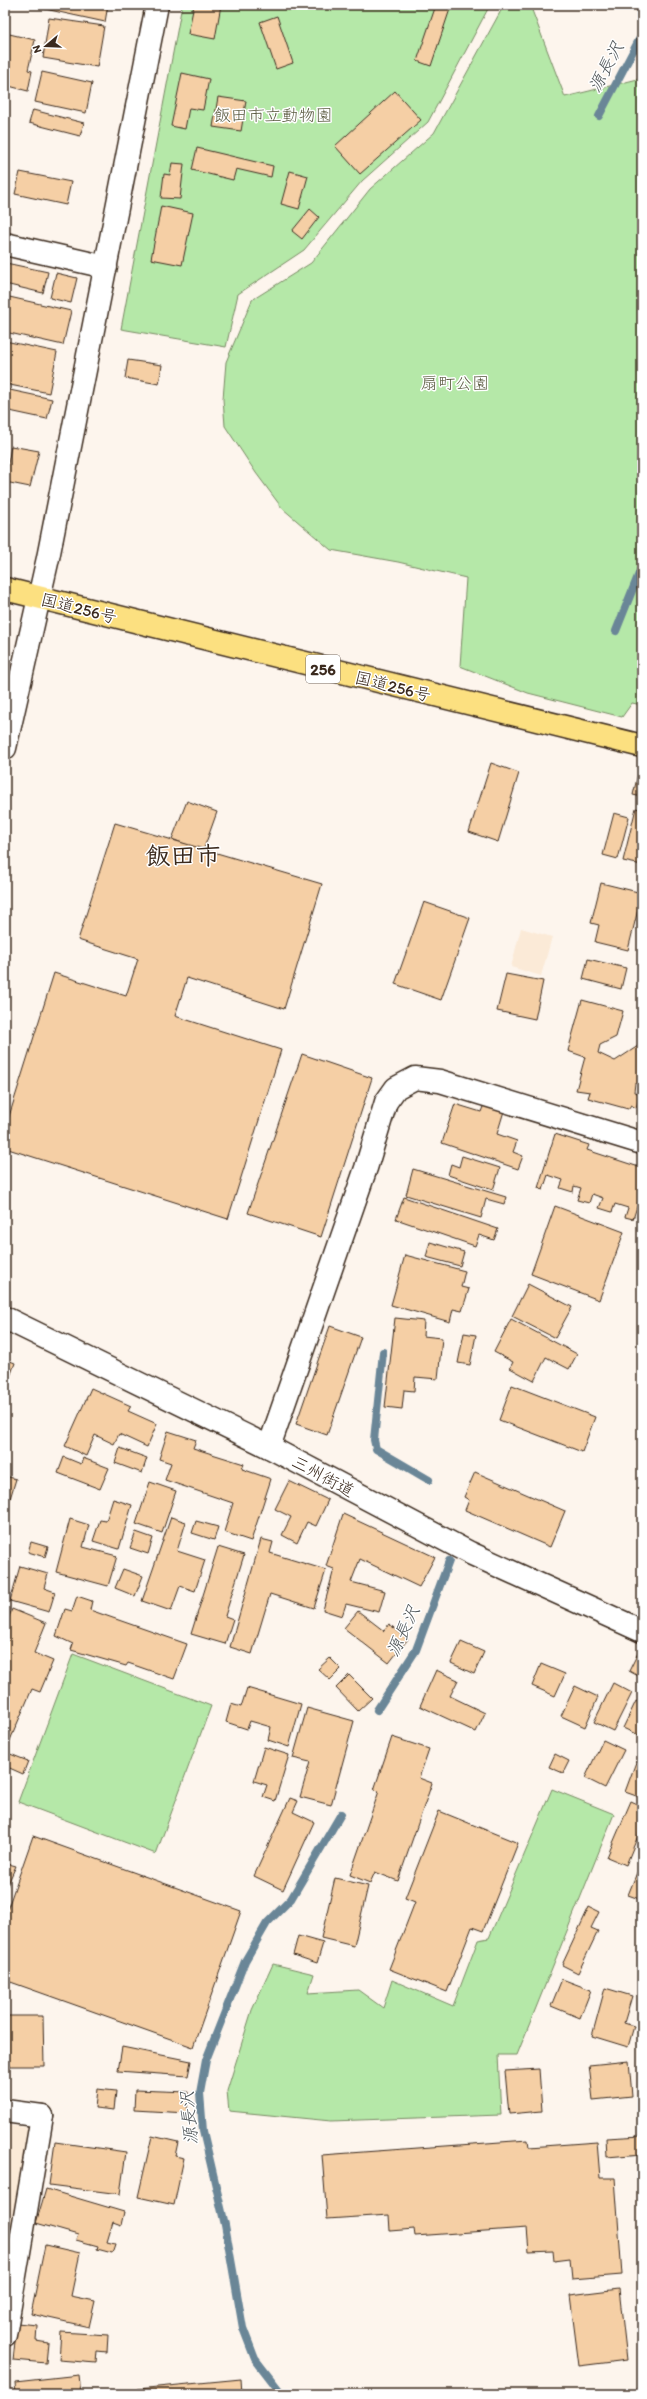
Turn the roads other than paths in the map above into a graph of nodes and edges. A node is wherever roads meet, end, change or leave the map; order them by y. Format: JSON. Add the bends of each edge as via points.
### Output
{"nodes":[{"id":1,"x":157,"y":5,"type":"edge"},
{"id":2,"x":5,"y":244,"type":"edge"},
{"id":3,"x":106,"y":267,"type":"junction"},
{"id":4,"x":5,"y":589,"type":"edge"},
{"id":5,"x":40,"y":599,"type":"junction"},
{"id":6,"x":642,"y":746,"type":"edge"},
{"id":7,"x":5,"y":748,"type":"edge"},
{"id":8,"x":642,"y":1143,"type":"edge"},
{"id":9,"x":5,"y":1318,"type":"edge"},
{"id":10,"x":269,"y":1447,"type":"junction"},
{"id":11,"x":642,"y":1631,"type":"edge"},
{"id":12,"x":5,"y":2111,"type":"edge"},
{"id":13,"x":5,"y":2335,"type":"edge"}],
"edges":[{"from":1,"to":3,"type":"street"},
{"from":2,"to":3,"type":"street"},
{"from":3,"to":5,"type":"street"},
{"from":4,"to":5,"type":"highway","name":"国道256号","number":"256"},
{"from":5,"to":6,"type":"highway","name":"国道256号","number":"256"},
{"from":5,"to":7,"type":"street"},
{"from":8,"to":10,"type":"street","via":[[440,1081],[415,1078],[396,1088],[386,1102],[366,1168]]},
{"from":9,"to":10,"type":"street","name":"三州街道"},
{"from":10,"to":11,"type":"street","name":"三州街道","via":[[464,1550]]},
{"from":12,"to":13,"type":"street","via":[[42,2116]]}]}
